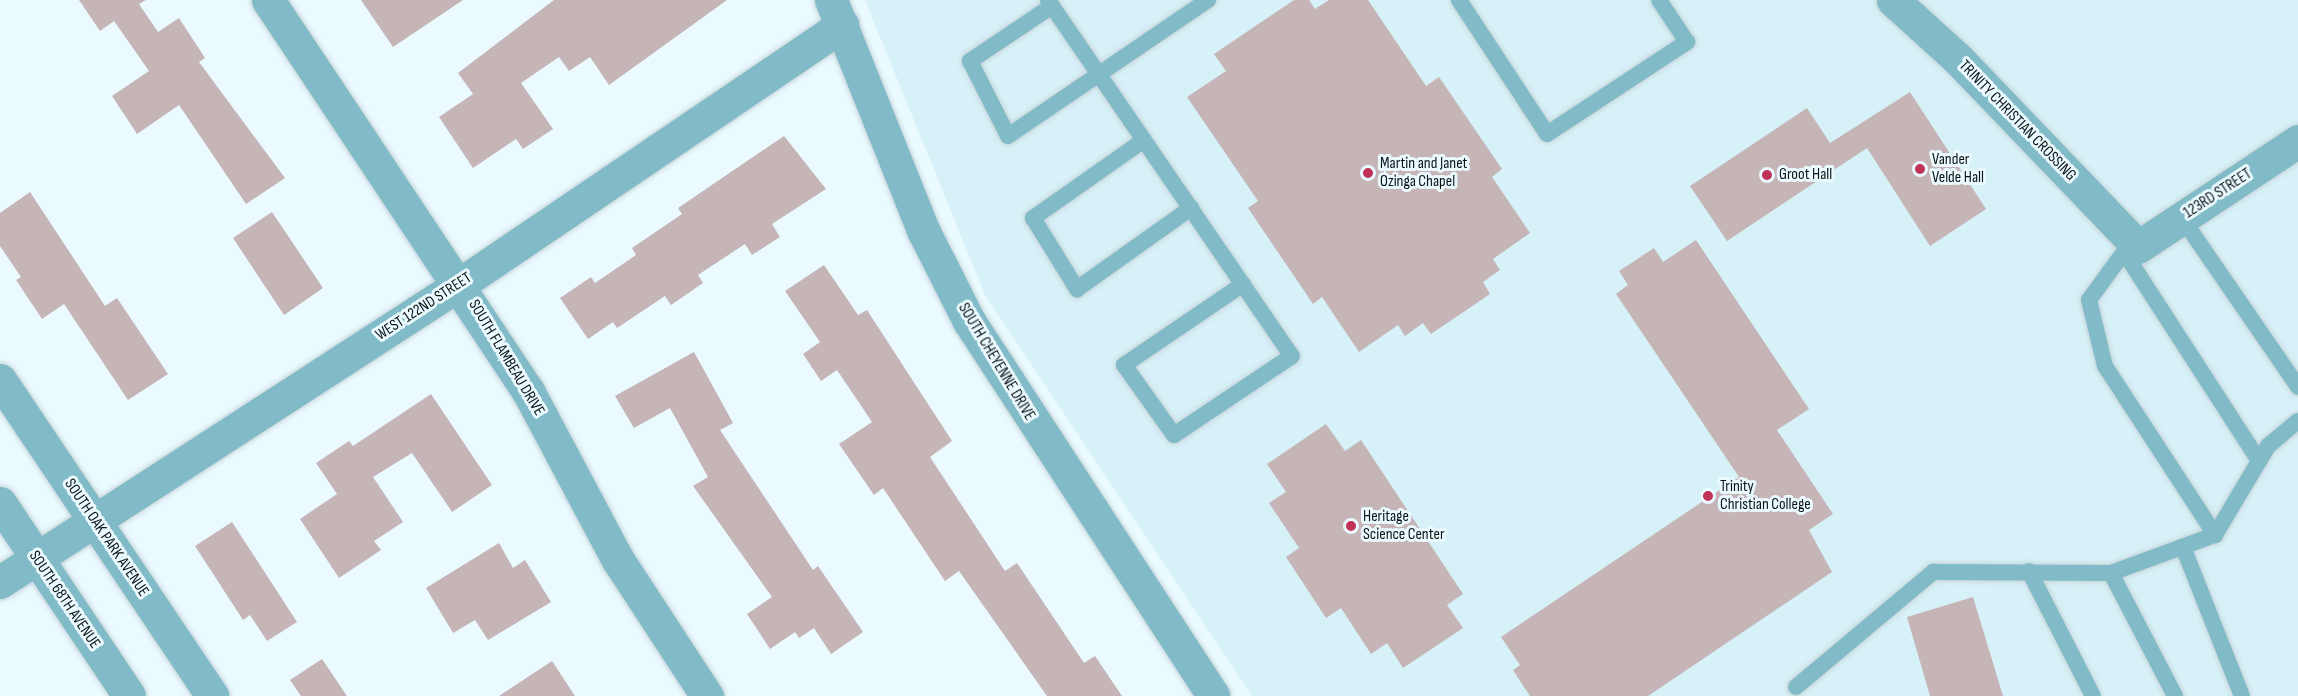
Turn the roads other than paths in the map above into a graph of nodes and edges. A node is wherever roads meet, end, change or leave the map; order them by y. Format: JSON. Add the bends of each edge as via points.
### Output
{"nodes":[{"id":1,"x":268,"y":0,"type":"edge"},
{"id":2,"x":1208,"y":0,"type":"edge"},
{"id":3,"x":1459,"y":0,"type":"edge"},
{"id":4,"x":1659,"y":0,"type":"edge"},
{"id":5,"x":1893,"y":0,"type":"edge"},
{"id":6,"x":1050,"y":3,"type":"edge"},
{"id":7,"x":836,"y":12,"type":"edge"},
{"id":8,"x":1100,"y":74,"type":"junction"},
{"id":9,"x":1144,"y":140,"type":"junction"},
{"id":10,"x":2298,"y":141,"type":"edge"},
{"id":11,"x":1191,"y":208,"type":"junction"},
{"id":12,"x":2181,"y":218,"type":"junction"},
{"id":13,"x":2131,"y":247,"type":"junction"},
{"id":14,"x":460,"y":284,"type":"junction"},
{"id":15,"x":1242,"y":284,"type":"junction"},
{"id":16,"x":0,"y":380,"type":"edge"},
{"id":17,"x":2298,"y":387,"type":"edge"},
{"id":18,"x":2298,"y":421,"type":"edge"},
{"id":19,"x":2259,"y":461,"type":"junction"},
{"id":20,"x":0,"y":503,"type":"edge"},
{"id":21,"x":93,"y":520,"type":"junction"},
{"id":22,"x":2215,"y":535,"type":"junction"},
{"id":23,"x":2183,"y":547,"type":"junction"},
{"id":24,"x":36,"y":558,"type":"junction"},
{"id":25,"x":2029,"y":571,"type":"junction"},
{"id":26,"x":2111,"y":573,"type":"junction"},
{"id":27,"x":0,"y":582,"type":"edge"},
{"id":28,"x":1796,"y":687,"type":"dead end"},
{"id":29,"x":129,"y":696,"type":"edge"},
{"id":30,"x":212,"y":696,"type":"edge"},
{"id":31,"x":707,"y":696,"type":"edge"},
{"id":32,"x":1214,"y":696,"type":"edge"},
{"id":33,"x":2093,"y":696,"type":"edge"},
{"id":34,"x":2175,"y":696,"type":"edge"},
{"id":35,"x":2242,"y":696,"type":"edge"}],
"edges":[{"from":1,"to":14,"type":"street","name":"SOUTH FLAMBEAU DRIVE"},
{"from":2,"to":8,"type":"lane"},
{"from":3,"to":4,"type":"lane","via":[[1547,134],[1687,42]]},
{"from":5,"to":13,"type":"street","name":"TRINITY CHRISTIAN CROSSING","via":[[1958,59]]},
{"from":6,"to":8,"type":"lane"},
{"from":6,"to":8,"type":"lane","via":[[970,61],[1008,136]]},
{"from":7,"to":14,"type":"street","name":"WEST 122ND STREET"},
{"from":7,"to":32,"type":"street","name":"SOUTH CHEYENNE DRIVE","via":[[924,232],[969,321]]},
{"from":8,"to":9,"type":"lane"},
{"from":9,"to":11,"type":"lane"},
{"from":9,"to":11,"type":"lane","via":[[1033,218],[1077,289]]},
{"from":10,"to":12,"type":"street","name":"123RD STREET"},
{"from":11,"to":15,"type":"lane"},
{"from":12,"to":13,"type":"street","name":"123RD STREET"},
{"from":12,"to":17,"type":"lane"},
{"from":13,"to":19,"type":"lane"},
{"from":13,"to":22,"type":"lane","via":[[2089,300],[2105,366]]},
{"from":14,"to":21,"type":"street","name":"WEST 122ND STREET"},
{"from":14,"to":31,"type":"street","name":"SOUTH FLAMBEAU DRIVE","via":[[528,391],[618,560]]},
{"from":15,"to":15,"type":"lane","via":[[1292,356],[1174,435],[1124,365]]},
{"from":16,"to":21,"type":"street","name":"SOUTH OAK PARK AVENUE"},
{"from":18,"to":19,"type":"lane"},
{"from":19,"to":22,"type":"lane"},
{"from":20,"to":24,"type":"street","name":"SOUTH 68TH AVENUE"},
{"from":21,"to":24,"type":"street","name":"WEST 122ND STREET"},
{"from":21,"to":30,"type":"street","name":"SOUTH OAK PARK AVENUE"},
{"from":22,"to":23,"type":"lane"},
{"from":23,"to":26,"type":"lane"},
{"from":23,"to":35,"type":"lane"},
{"from":24,"to":27,"type":"street","name":"WEST 122ND STREET"},
{"from":24,"to":29,"type":"street","name":"SOUTH 68TH AVENUE"},
{"from":25,"to":26,"type":"lane"},
{"from":25,"to":28,"type":"lane","via":[[1933,572]]},
{"from":25,"to":33,"type":"lane"},
{"from":26,"to":34,"type":"lane"}]}
